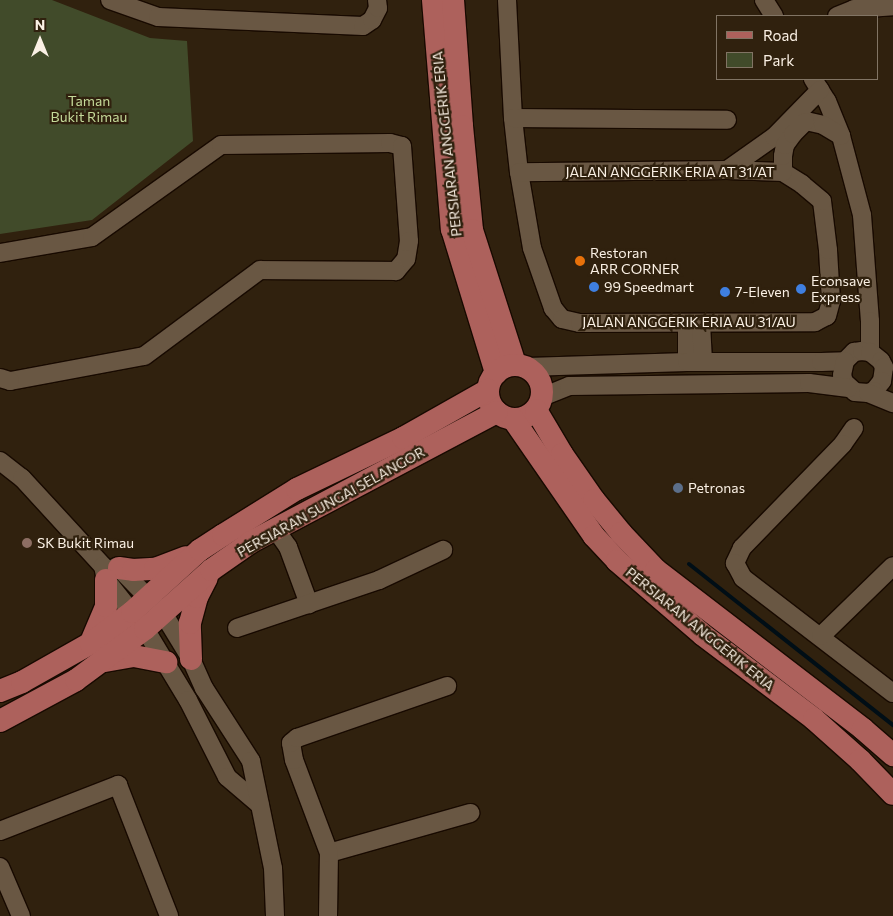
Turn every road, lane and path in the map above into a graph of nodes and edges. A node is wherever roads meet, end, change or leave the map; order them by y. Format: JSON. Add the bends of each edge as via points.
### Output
{"nodes":[{"id":1,"x":110,"y":0,"type":"edge"},
{"id":2,"x":377,"y":0,"type":"edge"},
{"id":3,"x":434,"y":0,"type":"edge"},
{"id":4,"x":453,"y":0,"type":"edge"},
{"id":5,"x":507,"y":0,"type":"edge"},
{"id":6,"x":764,"y":0,"type":"edge"},
{"id":7,"x":893,"y":6,"type":"edge"},
{"id":8,"x":773,"y":15,"type":"edge"},
{"id":9,"x":839,"y":15,"type":"edge"},
{"id":10,"x":820,"y":90,"type":"edge"},
{"id":11,"x":513,"y":118,"type":"junction"},
{"id":12,"x":727,"y":120,"type":"dead end"},
{"id":13,"x":806,"y":121,"type":"junction"},
{"id":14,"x":841,"y":136,"type":"junction"},
{"id":15,"x":727,"y":170,"type":"junction"},
{"id":16,"x":518,"y":172,"type":"junction"},
{"id":17,"x":783,"y":172,"type":"junction"},
{"id":18,"x":828,"y":250,"type":"joint"},
{"id":19,"x":0,"y":253,"type":"edge"},
{"id":20,"x":694,"y":323,"type":"junction"},
{"id":21,"x":856,"y":355,"type":"junction"},
{"id":22,"x":695,"y":362,"type":"junction"},
{"id":23,"x":506,"y":373,"type":"junction"},
{"id":24,"x":0,"y":378,"type":"edge"},
{"id":25,"x":889,"y":378,"type":"edge"},
{"id":26,"x":849,"y":388,"type":"junction"},
{"id":27,"x":868,"y":393,"type":"junction"},
{"id":28,"x":893,"y":403,"type":"edge"},
{"id":29,"x":539,"y":404,"type":"junction"},
{"id":30,"x":505,"y":415,"type":"junction"},
{"id":31,"x":854,"y":428,"type":"dead end"},
{"id":32,"x":0,"y":461,"type":"edge"},
{"id":33,"x":276,"y":530,"type":"junction"},
{"id":34,"x":200,"y":550,"type":"junction"},
{"id":35,"x":443,"y":550,"type":"dead end"},
{"id":36,"x":893,"y":566,"type":"edge"},
{"id":37,"x":211,"y":570,"type":"junction"},
{"id":38,"x":109,"y":571,"type":"junction"},
{"id":39,"x":309,"y":604,"type":"junction"},
{"id":40,"x":147,"y":613,"type":"junction"},
{"id":41,"x":237,"y":628,"type":"dead end"},
{"id":42,"x":821,"y":636,"type":"junction"},
{"id":43,"x":95,"y":653,"type":"junction"},
{"id":44,"x":191,"y":659,"type":"junction"},
{"id":45,"x":166,"y":662,"type":"junction"},
{"id":46,"x":447,"y":686,"type":"dead end"},
{"id":47,"x":0,"y":691,"type":"edge"},
{"id":48,"x":893,"y":693,"type":"edge"},
{"id":49,"x":0,"y":720,"type":"edge"},
{"id":50,"x":233,"y":732,"type":"junction"},
{"id":51,"x":211,"y":746,"type":"junction"},
{"id":52,"x":893,"y":755,"type":"edge"},
{"id":53,"x":893,"y":794,"type":"edge"},
{"id":54,"x":260,"y":805,"type":"junction"},
{"id":55,"x":470,"y":813,"type":"dead end"},
{"id":56,"x":0,"y":832,"type":"edge"},
{"id":57,"x":329,"y":853,"type":"junction"},
{"id":58,"x":0,"y":868,"type":"edge"},
{"id":59,"x":21,"y":916,"type":"edge"},
{"id":60,"x":168,"y":916,"type":"edge"},
{"id":61,"x":275,"y":916,"type":"edge"},
{"id":62,"x":328,"y":916,"type":"edge"}],
"edges":[{"from":1,"to":2,"type":"street","via":[[158,17],[363,26],[372,20],[378,8]]},
{"from":3,"to":23,"type":"main road","name":"PERSIARAN ANGGERIK ERIA","via":[[452,229]]},
{"from":4,"to":23,"type":"main road","name":"PERSIARAN ANGGERIK ERIA","via":[[472,230]]},
{"from":5,"to":11,"type":"street","name":"JALAN ANGGERIK ERIA AU 31/AU"},
{"from":6,"to":8,"type":"street"},
{"from":7,"to":9,"type":"street","via":[[854,9]]},
{"from":10,"to":13,"type":"street"},
{"from":10,"to":14,"type":"street"},
{"from":10,"to":15,"type":"street","via":[[774,137]]},
{"from":11,"to":12,"type":"street"},
{"from":11,"to":16,"type":"street","name":"JALAN ANGGERIK ERIA AU 31/AU"},
{"from":13,"to":14,"type":"street","via":[[824,125]]},
{"from":13,"to":17,"type":"street","via":[[786,145],[782,156]]},
{"from":14,"to":21,"type":"street","via":[[862,215],[868,305]]},
{"from":15,"to":16,"type":"street","name":"JALAN ANGGERIK ERIA AT 31/AT"},
{"from":15,"to":17,"type":"street","name":"JALAN ANGGERIK ERIA AT 31/AT"},
{"from":16,"to":20,"type":"street","name":"JALAN ANGGERIK ERIA AU 31/AU","via":[[532,248],[553,308],[562,319],[580,323]]},
{"from":17,"to":18,"type":"street","name":"JALAN ANGGERIK ERIA AT 31/AT","via":[[822,201]]},
{"from":18,"to":20,"type":"street","name":"JALAN ANGGERIK ERIA AU 31/AU","via":[[831,301],[827,316],[815,322]]},
{"from":19,"to":24,"type":"street","via":[[92,237],[221,145],[390,143],[402,146],[409,241],[406,259],[396,271],[260,270],[144,356],[10,381]]},
{"from":20,"to":22,"type":"street"},
{"from":21,"to":22,"type":"street"},
{"from":21,"to":25,"type":"street","via":[[881,360]]},
{"from":21,"to":26,"type":"street","via":[[842,375]]},
{"from":22,"to":23,"type":"street"},
{"from":23,"to":29,"type":"main road","via":[[540,379]]},
{"from":23,"to":30,"type":"main road","via":[[492,406]]},
{"from":23,"to":34,"type":"main road","name":"PERSIARAN SUNGAI SELANGOR","via":[[403,438],[297,489]]},
{"from":25,"to":27,"type":"street"},
{"from":26,"to":27,"type":"street"},
{"from":26,"to":29,"type":"street","via":[[809,384],[569,386]]},
{"from":27,"to":28,"type":"street"},
{"from":29,"to":30,"type":"main road","via":[[521,418]]},
{"from":29,"to":52,"type":"main road","name":"PERSIARAN ANGGERIK ERIA","via":[[562,454],[594,500],[656,570]]},
{"from":30,"to":33,"type":"main road","name":"PERSIARAN SUNGAI SELANGOR"},
{"from":30,"to":53,"type":"main road","name":"PERSIARAN ANGGERIK ERIA","via":[[594,536],[617,561],[703,635],[814,719]]},
{"from":31,"to":42,"type":"street","via":[[843,444],[742,548],[735,564],[743,578]]},
{"from":32,"to":38,"type":"street","via":[[22,478]]},
{"from":33,"to":37,"type":"main road","name":"PERSIARAN SUNGAI SELANGOR","via":[[251,542]]},
{"from":33,"to":39,"type":"street","via":[[288,547]]},
{"from":34,"to":38,"type":"main road","via":[[154,569]]},
{"from":34,"to":40,"type":"main road","name":"PERSIARAN SUNGAI SELANGOR"},
{"from":35,"to":39,"type":"street","via":[[379,580]]},
{"from":36,"to":42,"type":"street"},
{"from":37,"to":40,"type":"main road","name":"PERSIARAN SUNGAI SELANGOR"},
{"from":37,"to":44,"type":"main road","via":[[197,597],[190,623]]},
{"from":38,"to":40,"type":"street"},
{"from":38,"to":43,"type":"main road","via":[[106,606]]},
{"from":39,"to":41,"type":"street"},
{"from":40,"to":43,"type":"main road","name":"PERSIARAN SUNGAI SELANGOR"},
{"from":40,"to":44,"type":"street"},
{"from":40,"to":45,"type":"street"},
{"from":42,"to":48,"type":"street"},
{"from":43,"to":45,"type":"main road"},
{"from":43,"to":47,"type":"main road","name":"PERSIARAN SUNGAI SELANGOR"},
{"from":43,"to":49,"type":"main road","name":"PERSIARAN SUNGAI SELANGOR","via":[[44,699]]},
{"from":44,"to":50,"type":"street","via":[[204,688]]},
{"from":45,"to":51,"type":"street"},
{"from":46,"to":57,"type":"street","via":[[297,738],[291,743],[294,760]]},
{"from":50,"to":51,"type":"street"},
{"from":50,"to":54,"type":"street","via":[[250,761]]},
{"from":51,"to":54,"type":"street","via":[[227,777]]},
{"from":54,"to":61,"type":"street","via":[[272,868]]},
{"from":55,"to":57,"type":"street"},
{"from":56,"to":60,"type":"street","via":[[118,785]]},
{"from":57,"to":62,"type":"street"},
{"from":58,"to":59,"type":"street"}]}
